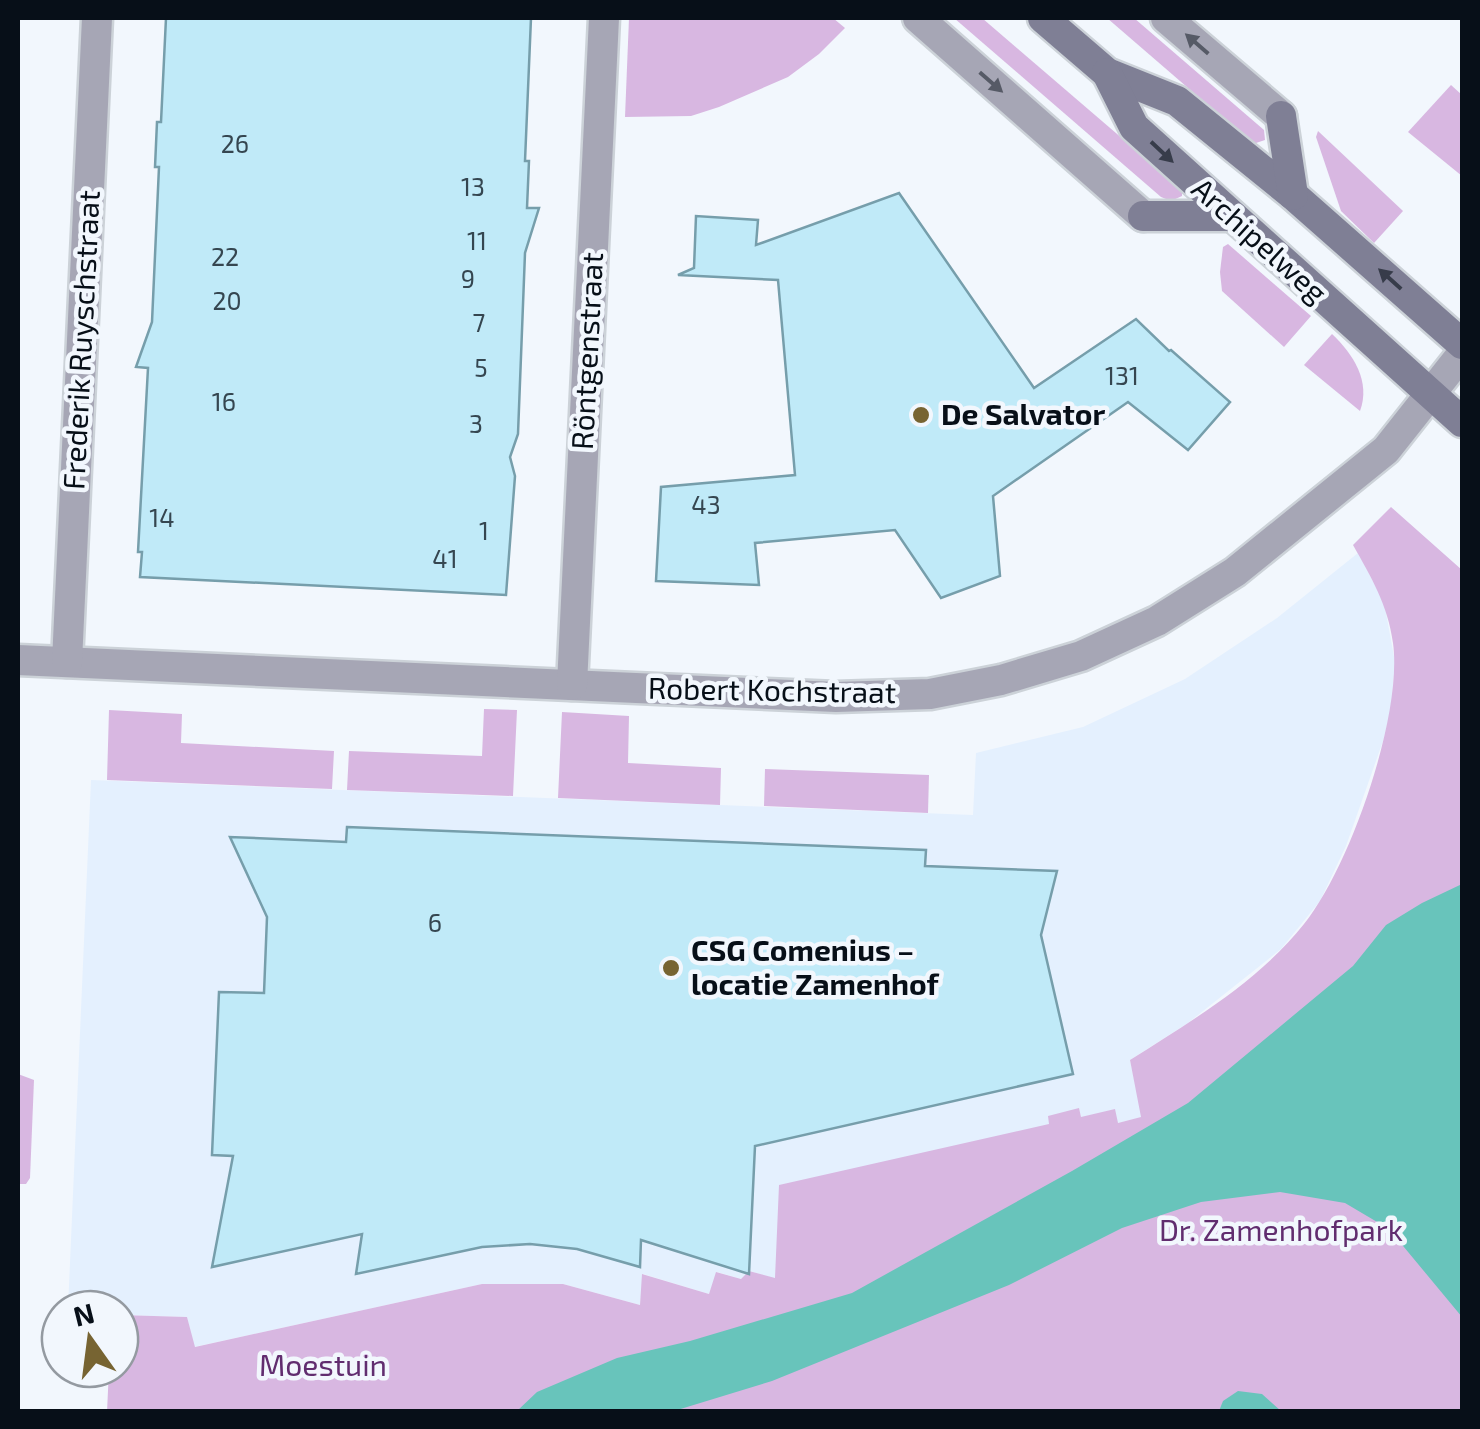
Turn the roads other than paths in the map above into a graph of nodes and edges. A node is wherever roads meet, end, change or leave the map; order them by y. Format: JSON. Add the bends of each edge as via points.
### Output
{"nodes":[{"id":1,"x":97,"y":18,"type":"edge"},
{"id":2,"x":604,"y":18,"type":"edge"},
{"id":3,"x":918,"y":18,"type":"edge"},
{"id":4,"x":1043,"y":18,"type":"edge"},
{"id":5,"x":1166,"y":18,"type":"edge"},
{"id":6,"x":1107,"y":73,"type":"junction"},
{"id":7,"x":1281,"y":116,"type":"joint"},
{"id":8,"x":1293,"y":195,"type":"junction"},
{"id":9,"x":1143,"y":216,"type":"joint"},
{"id":10,"x":1230,"y":216,"type":"junction"},
{"id":11,"x":1462,"y":344,"type":"edge"},
{"id":12,"x":1462,"y":354,"type":"edge"},
{"id":13,"x":1430,"y":394,"type":"junction"},
{"id":14,"x":1462,"y":422,"type":"edge"},
{"id":15,"x":18,"y":660,"type":"edge"},
{"id":16,"x":67,"y":662,"type":"junction"},
{"id":17,"x":572,"y":685,"type":"junction"}],
"edges":[{"from":1,"to":16,"type":"street","name":"Frederik Ruyschstraat"},
{"from":2,"to":17,"type":"street","name":"Röntgenstraat"},
{"from":3,"to":9,"type":"street","name":"Archipelweg","one_way":true},
{"from":4,"to":6,"type":"main road","name":"Archipelweg"},
{"from":7,"to":5,"type":"street","one_way":true},
{"from":6,"to":8,"type":"main road","name":"Archipelweg","via":[[1177,101]]},
{"from":6,"to":10,"type":"main road","name":"Archipelweg","one_way":true,"via":[[1134,127]]},
{"from":7,"to":8,"type":"main road"},
{"from":11,"to":8,"type":"main road","name":"Archipelweg","one_way":true},
{"from":9,"to":10,"type":"main road"},
{"from":10,"to":13,"type":"main road","name":"Archipelweg"},
{"from":12,"to":13,"type":"street"},
{"from":13,"to":14,"type":"main road","name":"Archipelweg"},
{"from":13,"to":17,"type":"street","name":"Robert Kochstraat","via":[[1386,450],[1235,572],[1157,621],[1081,656],[930,694],[836,697]]},
{"from":15,"to":16,"type":"street","name":"Robert Kochstraat"},
{"from":16,"to":17,"type":"street","name":"Robert Kochstraat"}]}
